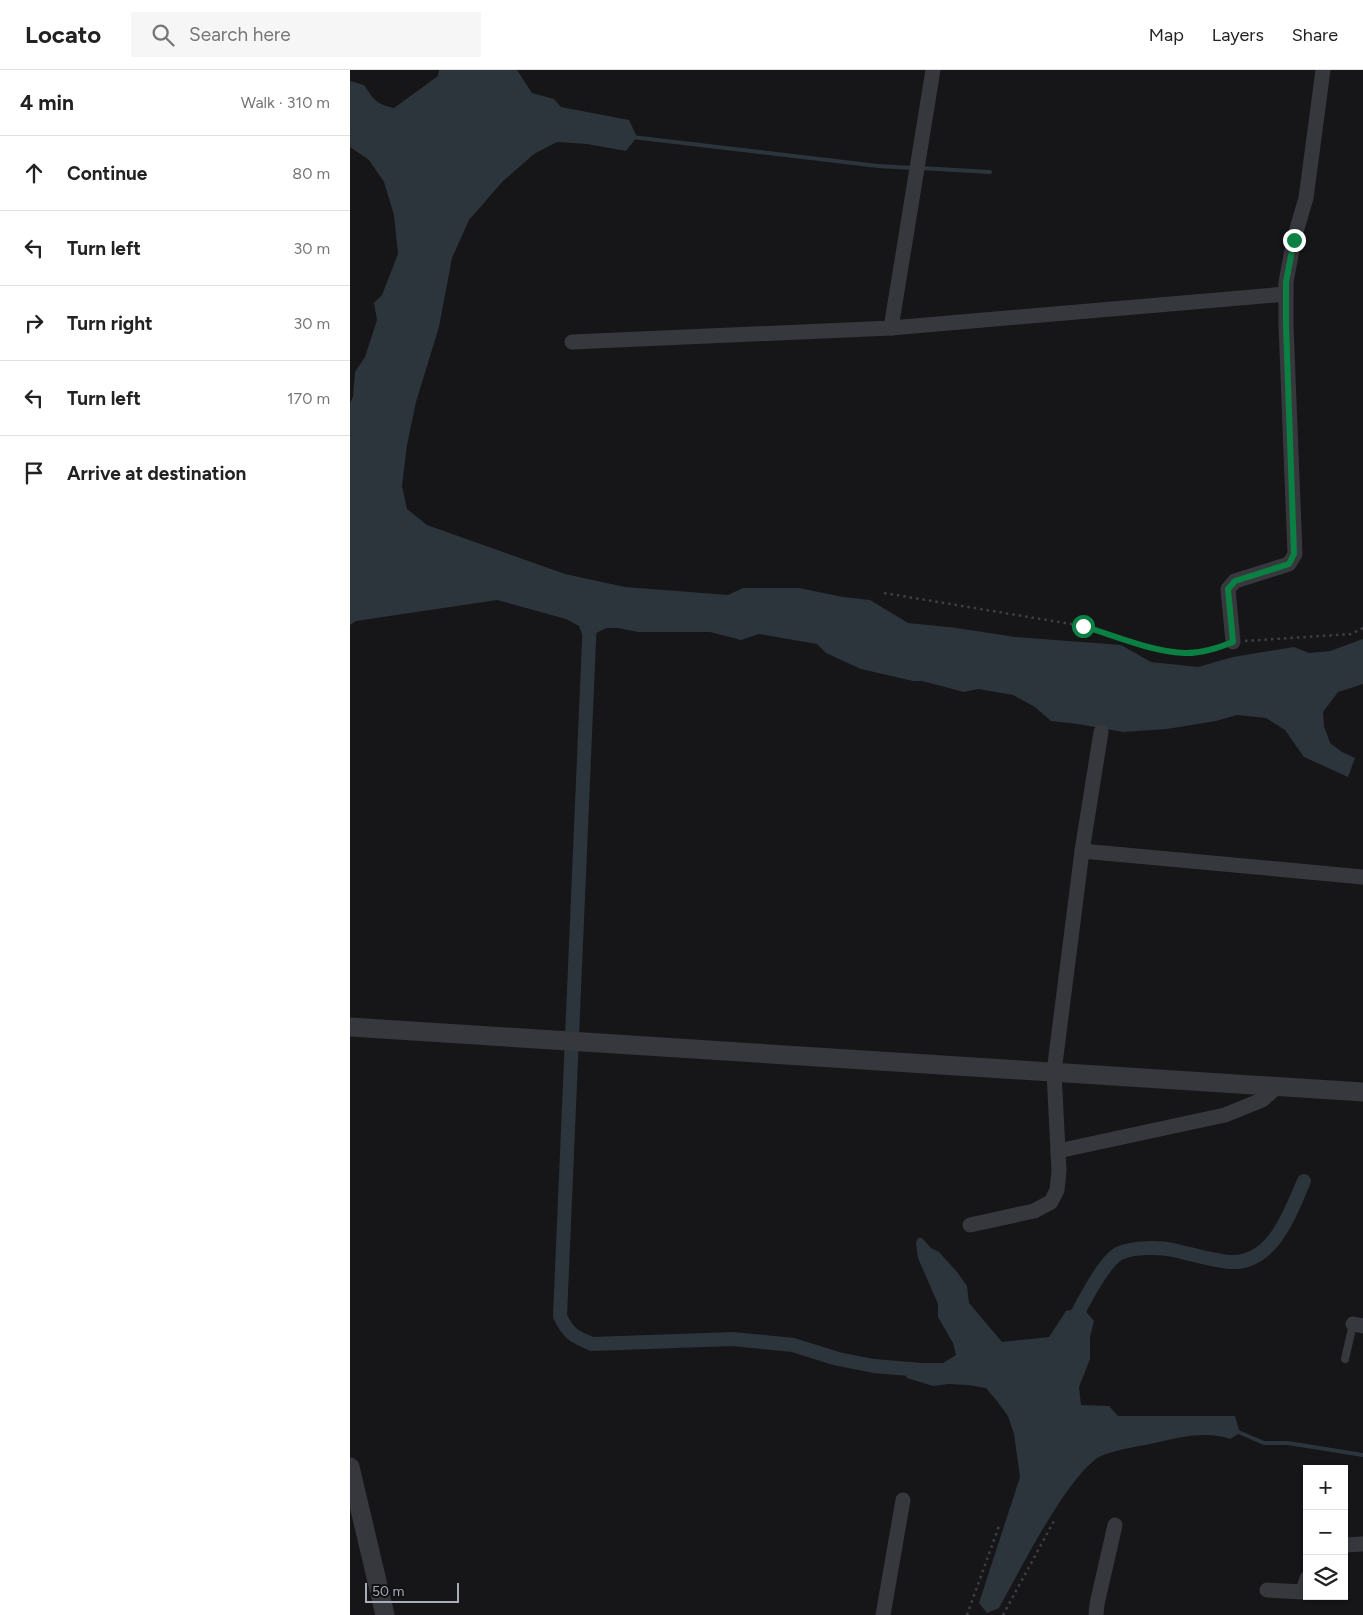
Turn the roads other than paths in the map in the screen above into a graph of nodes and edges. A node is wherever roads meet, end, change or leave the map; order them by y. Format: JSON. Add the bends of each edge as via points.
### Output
{"nodes":[{"id":1,"x":933,"y":70,"type":"edge"},
{"id":2,"x":1322,"y":70,"type":"edge"},
{"id":3,"x":1286,"y":294,"type":"junction"},
{"id":4,"x":891,"y":328,"type":"junction"},
{"id":5,"x":572,"y":342,"type":"dead end"},
{"id":6,"x":1233,"y":642,"type":"road end"},
{"id":7,"x":1101,"y":732,"type":"dead end"},
{"id":8,"x":1082,"y":852,"type":"junction"},
{"id":9,"x":1363,"y":877,"type":"edge"},
{"id":10,"x":350,"y":1027,"type":"edge"},
{"id":11,"x":1054,"y":1072,"type":"junction"},
{"id":12,"x":1278,"y":1087,"type":"junction"},
{"id":13,"x":1363,"y":1092,"type":"edge"},
{"id":14,"x":1058,"y":1151,"type":"junction"},
{"id":15,"x":970,"y":1225,"type":"dead end"},
{"id":16,"x":1358,"y":1325,"type":"edge"},
{"id":17,"x":1345,"y":1359,"type":"dead end"},
{"id":18,"x":350,"y":1467,"type":"edge"},
{"id":19,"x":903,"y":1500,"type":"dead end"},
{"id":20,"x":1115,"y":1525,"type":"dead end"},
{"id":21,"x":1363,"y":1544,"type":"edge"},
{"id":22,"x":1348,"y":1546,"type":"edge"},
{"id":23,"x":1267,"y":1590,"type":"dead end"},
{"id":24,"x":1303,"y":1592,"type":"edge"},
{"id":25,"x":385,"y":1615,"type":"edge"},
{"id":26,"x":883,"y":1615,"type":"edge"},
{"id":27,"x":1096,"y":1615,"type":"edge"}],
"edges":[{"from":1,"to":4,"type":"street"},
{"from":2,"to":3,"type":"street","via":[[1306,198],[1294,240]]},
{"from":3,"to":4,"type":"street"},
{"from":3,"to":6,"type":"street","via":[[1294,554],[1289,564],[1235,581],[1228,589]]},
{"from":4,"to":5,"type":"street"},
{"from":7,"to":8,"type":"street"},
{"from":8,"to":9,"type":"street"},
{"from":8,"to":11,"type":"street"},
{"from":10,"to":11,"type":"street"},
{"from":11,"to":12,"type":"street"},
{"from":11,"to":14,"type":"street"},
{"from":12,"to":13,"type":"street"},
{"from":12,"to":14,"type":"street","via":[[1262,1100],[1225,1115]]},
{"from":14,"to":15,"type":"street","via":[[1058,1190],[1051,1202],[1034,1211]]},
{"from":16,"to":17,"type":"lane"},
{"from":18,"to":25,"type":"street"},
{"from":19,"to":26,"type":"street"},
{"from":20,"to":27,"type":"street"},
{"from":21,"to":22,"type":"street"},
{"from":23,"to":24,"type":"street"}]}
